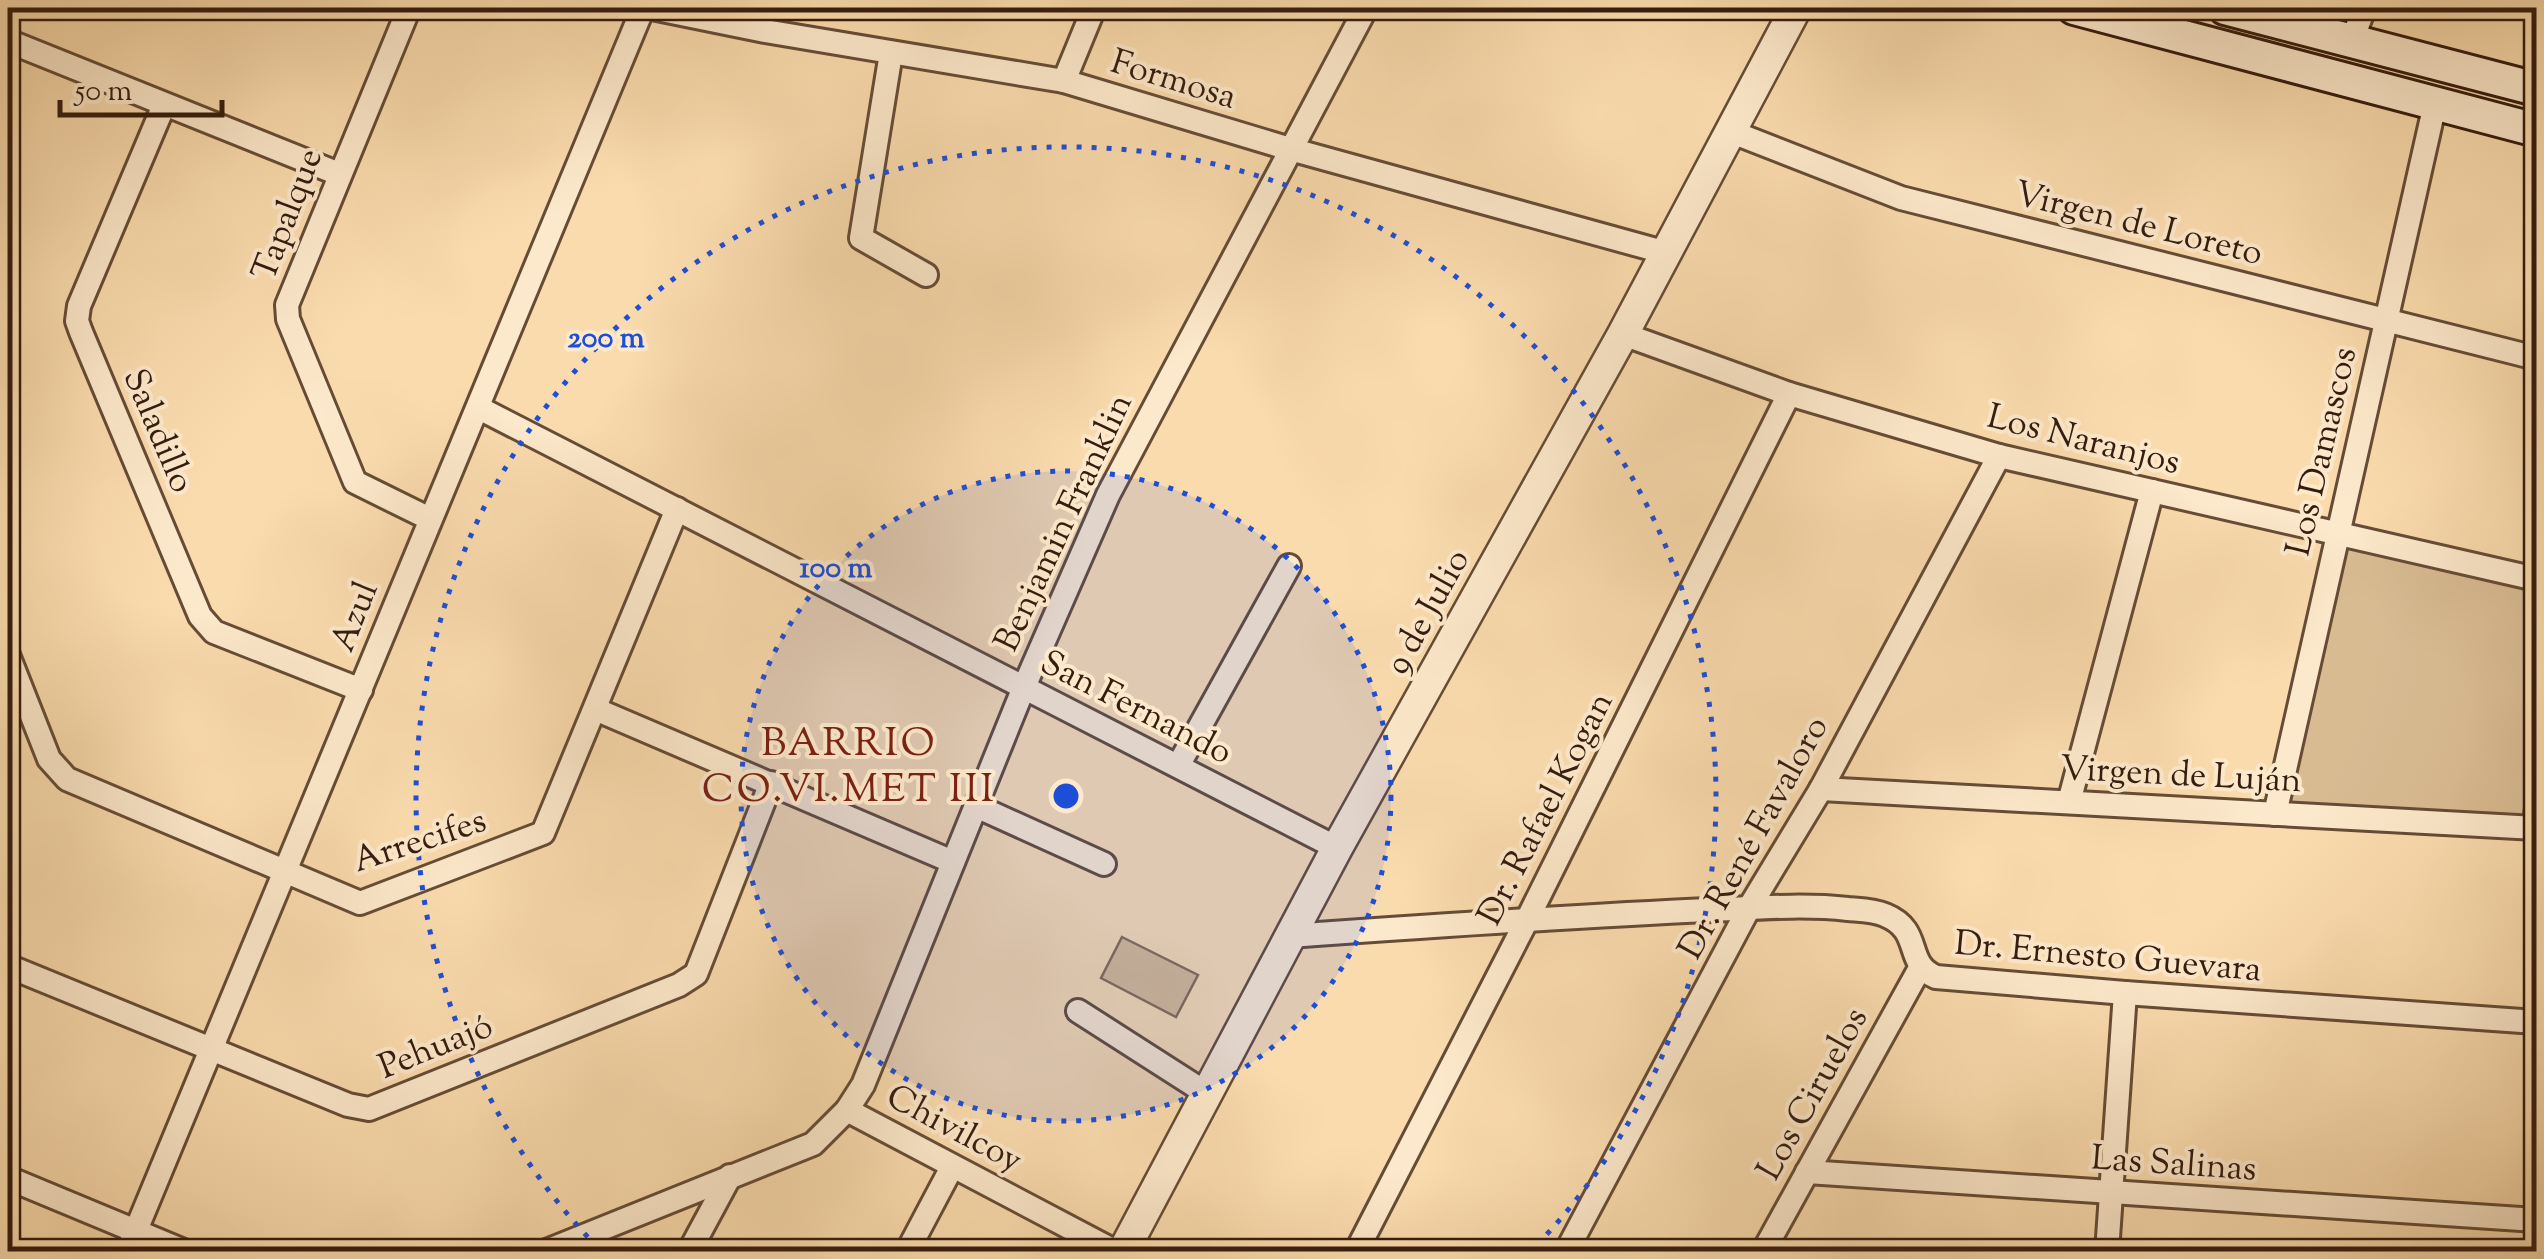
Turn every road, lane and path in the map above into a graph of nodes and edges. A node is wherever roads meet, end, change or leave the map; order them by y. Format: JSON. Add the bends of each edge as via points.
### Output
{"nodes":[{"id":1,"x":409,"y":8,"type":"edge"},
{"id":2,"x":643,"y":8,"type":"edge"},
{"id":3,"x":652,"y":8,"type":"edge"},
{"id":4,"x":1094,"y":8,"type":"edge"},
{"id":5,"x":1366,"y":8,"type":"edge"},
{"id":6,"x":1796,"y":8,"type":"edge"},
{"id":7,"x":2074,"y":8,"type":"edge"},
{"id":8,"x":2224,"y":8,"type":"edge"},
{"id":9,"x":2364,"y":8,"type":"edge"},
{"id":10,"x":8,"y":41,"type":"edge"},
{"id":11,"x":2352,"y":41,"type":"junction"},
{"id":12,"x":892,"y":53,"type":"junction"},
{"id":13,"x":1064,"y":81,"type":"junction"},
{"id":14,"x":2536,"y":89,"type":"edge"},
{"id":15,"x":2435,"y":104,"type":"junction"},
{"id":16,"x":164,"y":105,"type":"junction"},
{"id":17,"x":2536,"y":130,"type":"edge"},
{"id":18,"x":1732,"y":132,"type":"junction"},
{"id":19,"x":1290,"y":149,"type":"junction"},
{"id":20,"x":338,"y":174,"type":"junction"},
{"id":21,"x":1667,"y":254,"type":"junction"},
{"id":22,"x":926,"y":275,"type":"dead end"},
{"id":23,"x":2385,"y":320,"type":"junction"},
{"id":24,"x":1623,"y":334,"type":"junction"},
{"id":25,"x":2536,"y":358,"type":"edge"},
{"id":26,"x":1789,"y":394,"type":"junction"},
{"id":27,"x":479,"y":408,"type":"junction"},
{"id":28,"x":1999,"y":456,"type":"junction"},
{"id":29,"x":2152,"y":491,"type":"junction"},
{"id":30,"x":677,"y":510,"type":"junction"},
{"id":31,"x":430,"y":519,"type":"junction"},
{"id":32,"x":2337,"y":534,"type":"junction"},
{"id":33,"x":1289,"y":566,"type":"dead end"},
{"id":34,"x":2536,"y":580,"type":"edge"},
{"id":35,"x":8,"y":655,"type":"edge"},
{"id":36,"x":1024,"y":687,"type":"junction"},
{"id":37,"x":361,"y":690,"type":"junction"},
{"id":38,"x":595,"y":709,"type":"junction"},
{"id":39,"x":1178,"y":766,"type":"junction"},
{"id":40,"x":770,"y":783,"type":"junction"},
{"id":41,"x":1821,"y":789,"type":"junction"},
{"id":42,"x":2069,"y":802,"type":"junction"},
{"id":43,"x":976,"y":806,"type":"junction"},
{"id":44,"x":2275,"y":814,"type":"junction"},
{"id":45,"x":2536,"y":828,"type":"edge"},
{"id":46,"x":1337,"y":848,"type":"junction"},
{"id":47,"x":953,"y":862,"type":"junction"},
{"id":48,"x":1104,"y":864,"type":"dead end"},
{"id":49,"x":285,"y":872,"type":"junction"},
{"id":50,"x":1750,"y":908,"type":"junction"},
{"id":51,"x":1528,"y":918,"type":"junction"},
{"id":52,"x":1290,"y":936,"type":"junction"},
{"id":53,"x":8,"y":966,"type":"edge"},
{"id":54,"x":1920,"y":968,"type":"junction"},
{"id":55,"x":2124,"y":993,"type":"junction"},
{"id":56,"x":1078,"y":1011,"type":"dead end"},
{"id":57,"x":2536,"y":1022,"type":"edge"},
{"id":58,"x":211,"y":1050,"type":"junction"},
{"id":59,"x":1206,"y":1093,"type":"junction"},
{"id":60,"x":847,"y":1110,"type":"junction"},
{"id":61,"x":952,"y":1166,"type":"junction"},
{"id":62,"x":1807,"y":1172,"type":"junction"},
{"id":63,"x":730,"y":1176,"type":"junction"},
{"id":64,"x":8,"y":1178,"type":"edge"},
{"id":65,"x":2111,"y":1192,"type":"junction"},
{"id":66,"x":2536,"y":1220,"type":"edge"},
{"id":67,"x":132,"y":1241,"type":"edge"},
{"id":68,"x":186,"y":1252,"type":"edge"},
{"id":69,"x":544,"y":1252,"type":"edge"},
{"id":70,"x":690,"y":1252,"type":"edge"},
{"id":71,"x":907,"y":1252,"type":"edge"},
{"id":72,"x":1120,"y":1252,"type":"edge"},
{"id":73,"x":1356,"y":1252,"type":"edge"},
{"id":74,"x":1566,"y":1252,"type":"edge"},
{"id":75,"x":1764,"y":1252,"type":"edge"},
{"id":76,"x":2108,"y":1252,"type":"edge"}],
"edges":[{"from":1,"to":20,"type":"street","name":"Tapalque"},
{"from":2,"to":27,"type":"street","name":"Azul"},
{"from":3,"to":12,"type":"street","name":"Formosa"},
{"from":4,"to":13,"type":"street"},
{"from":5,"to":19,"type":"street","name":"Benjamin Franklin"},
{"from":6,"to":18,"type":"street","name":"9 de Julio"},
{"from":7,"to":15,"type":"main road"},
{"from":8,"to":11,"type":"main road"},
{"from":9,"to":11,"type":"street"},
{"from":10,"to":16,"type":"street"},
{"from":11,"to":14,"type":"main road"},
{"from":12,"to":13,"type":"street","name":"Formosa"},
{"from":12,"to":22,"type":"street","via":[[861,238]]},
{"from":13,"to":19,"type":"street","name":"Formosa"},
{"from":15,"to":17,"type":"main road"},
{"from":15,"to":23,"type":"street","name":"Los Damascos"},
{"from":16,"to":20,"type":"street"},
{"from":16,"to":37,"type":"street","name":"Saladillo","via":[[79,306],[81,332],[200,616],[214,632]]},
{"from":18,"to":21,"type":"street","name":"9 de Julio"},
{"from":18,"to":23,"type":"street","name":"Virgen de Loreto","via":[[1901,198]]},
{"from":19,"to":21,"type":"street","name":"Formosa"},
{"from":19,"to":36,"type":"street","name":"Benjamin Franklin","via":[[1108,495]]},
{"from":20,"to":31,"type":"street","name":"Tapalque","via":[[287,305],[288,319],[355,482]]},
{"from":21,"to":24,"type":"street","name":"9 de Julio"},
{"from":23,"to":25,"type":"street","name":"Virgen de Loreto"},
{"from":23,"to":32,"type":"street","name":"Los Damascos"},
{"from":24,"to":26,"type":"street","name":"Los Naranjos"},
{"from":24,"to":46,"type":"street","name":"9 de Julio"},
{"from":26,"to":28,"type":"street","name":"Los Naranjos"},
{"from":26,"to":51,"type":"street","name":"Dr. Rafael Kogan"},
{"from":27,"to":30,"type":"street","name":"San Fernando"},
{"from":27,"to":31,"type":"street","name":"Azul"},
{"from":28,"to":29,"type":"street","name":"Los Naranjos"},
{"from":28,"to":41,"type":"street","name":"Dr. René Favaloro"},
{"from":29,"to":32,"type":"street","name":"Los Naranjos"},
{"from":29,"to":42,"type":"street"},
{"from":30,"to":36,"type":"street","name":"San Fernando"},
{"from":30,"to":38,"type":"street","name":"Arrecifes"},
{"from":31,"to":37,"type":"street","name":"Azul"},
{"from":32,"to":34,"type":"street","name":"Los Naranjos"},
{"from":32,"to":44,"type":"street","name":"Los Damascos"},
{"from":33,"to":39,"type":"street"},
{"from":35,"to":49,"type":"street","name":"Arrecifes","via":[[49,759],[67,780]]},
{"from":36,"to":39,"type":"street","name":"San Fernando"},
{"from":36,"to":43,"type":"street","name":"Benjamin Franklin"},
{"from":37,"to":49,"type":"street","name":"Azul"},
{"from":38,"to":40,"type":"street"},
{"from":38,"to":49,"type":"street","name":"Arrecifes","via":[[543,833],[360,903]]},
{"from":39,"to":46,"type":"street","name":"San Fernando"},
{"from":40,"to":47,"type":"street"},
{"from":40,"to":58,"type":"street","name":"Pehuajó","via":[[696,974],[679,985],[369,1109]]},
{"from":41,"to":42,"type":"street","name":"Virgen de Luján"},
{"from":41,"to":50,"type":"street","name":"Dr. René Favaloro"},
{"from":42,"to":44,"type":"street","name":"Virgen de Luján"},
{"from":43,"to":47,"type":"street","name":"Benjamin Franklin"},
{"from":43,"to":48,"type":"street"},
{"from":44,"to":45,"type":"street","name":"Virgen de Luján"},
{"from":46,"to":52,"type":"street","name":"9 de Julio"},
{"from":47,"to":60,"type":"street","name":"Benjamin Franklin"},
{"from":49,"to":58,"type":"street","name":"Azul"},
{"from":50,"to":51,"type":"street","name":"Dr. Ernesto Guevara"},
{"from":50,"to":54,"type":"street","name":"Dr. Ernesto Guevara","via":[[1821,906],[1888,916],[1907,933]]},
{"from":50,"to":74,"type":"street","name":"Dr. René Favaloro"},
{"from":51,"to":52,"type":"street","name":"Dr. Ernesto Guevara"},
{"from":51,"to":73,"type":"street","name":"Dr. Rafael Kogan"},
{"from":52,"to":59,"type":"street","name":"9 de Julio"},
{"from":53,"to":58,"type":"street","name":"Pehuajó"},
{"from":54,"to":55,"type":"street","name":"Dr. Ernesto Guevara","via":[[1936,976]]},
{"from":54,"to":62,"type":"street","name":"Los Ciruelos"},
{"from":55,"to":57,"type":"street","name":"Dr. Ernesto Guevara"},
{"from":55,"to":65,"type":"street"},
{"from":56,"to":59,"type":"street"},
{"from":58,"to":67,"type":"street","name":"Azul"},
{"from":59,"to":72,"type":"street","name":"9 de Julio"},
{"from":60,"to":61,"type":"street","name":"Chivilcoy"},
{"from":60,"to":63,"type":"street","name":"Chivilcoy","via":[[813,1144]]},
{"from":61,"to":71,"type":"street"},
{"from":61,"to":72,"type":"street","name":"Chivilcoy"},
{"from":62,"to":65,"type":"street","name":"Las Salinas"},
{"from":62,"to":75,"type":"street","name":"Los Ciruelos"},
{"from":63,"to":69,"type":"street","name":"Chivilcoy"},
{"from":63,"to":70,"type":"street"},
{"from":64,"to":67,"type":"street"},
{"from":65,"to":66,"type":"street","name":"Las Salinas"},
{"from":65,"to":76,"type":"street"},
{"from":67,"to":68,"type":"street"}]}
